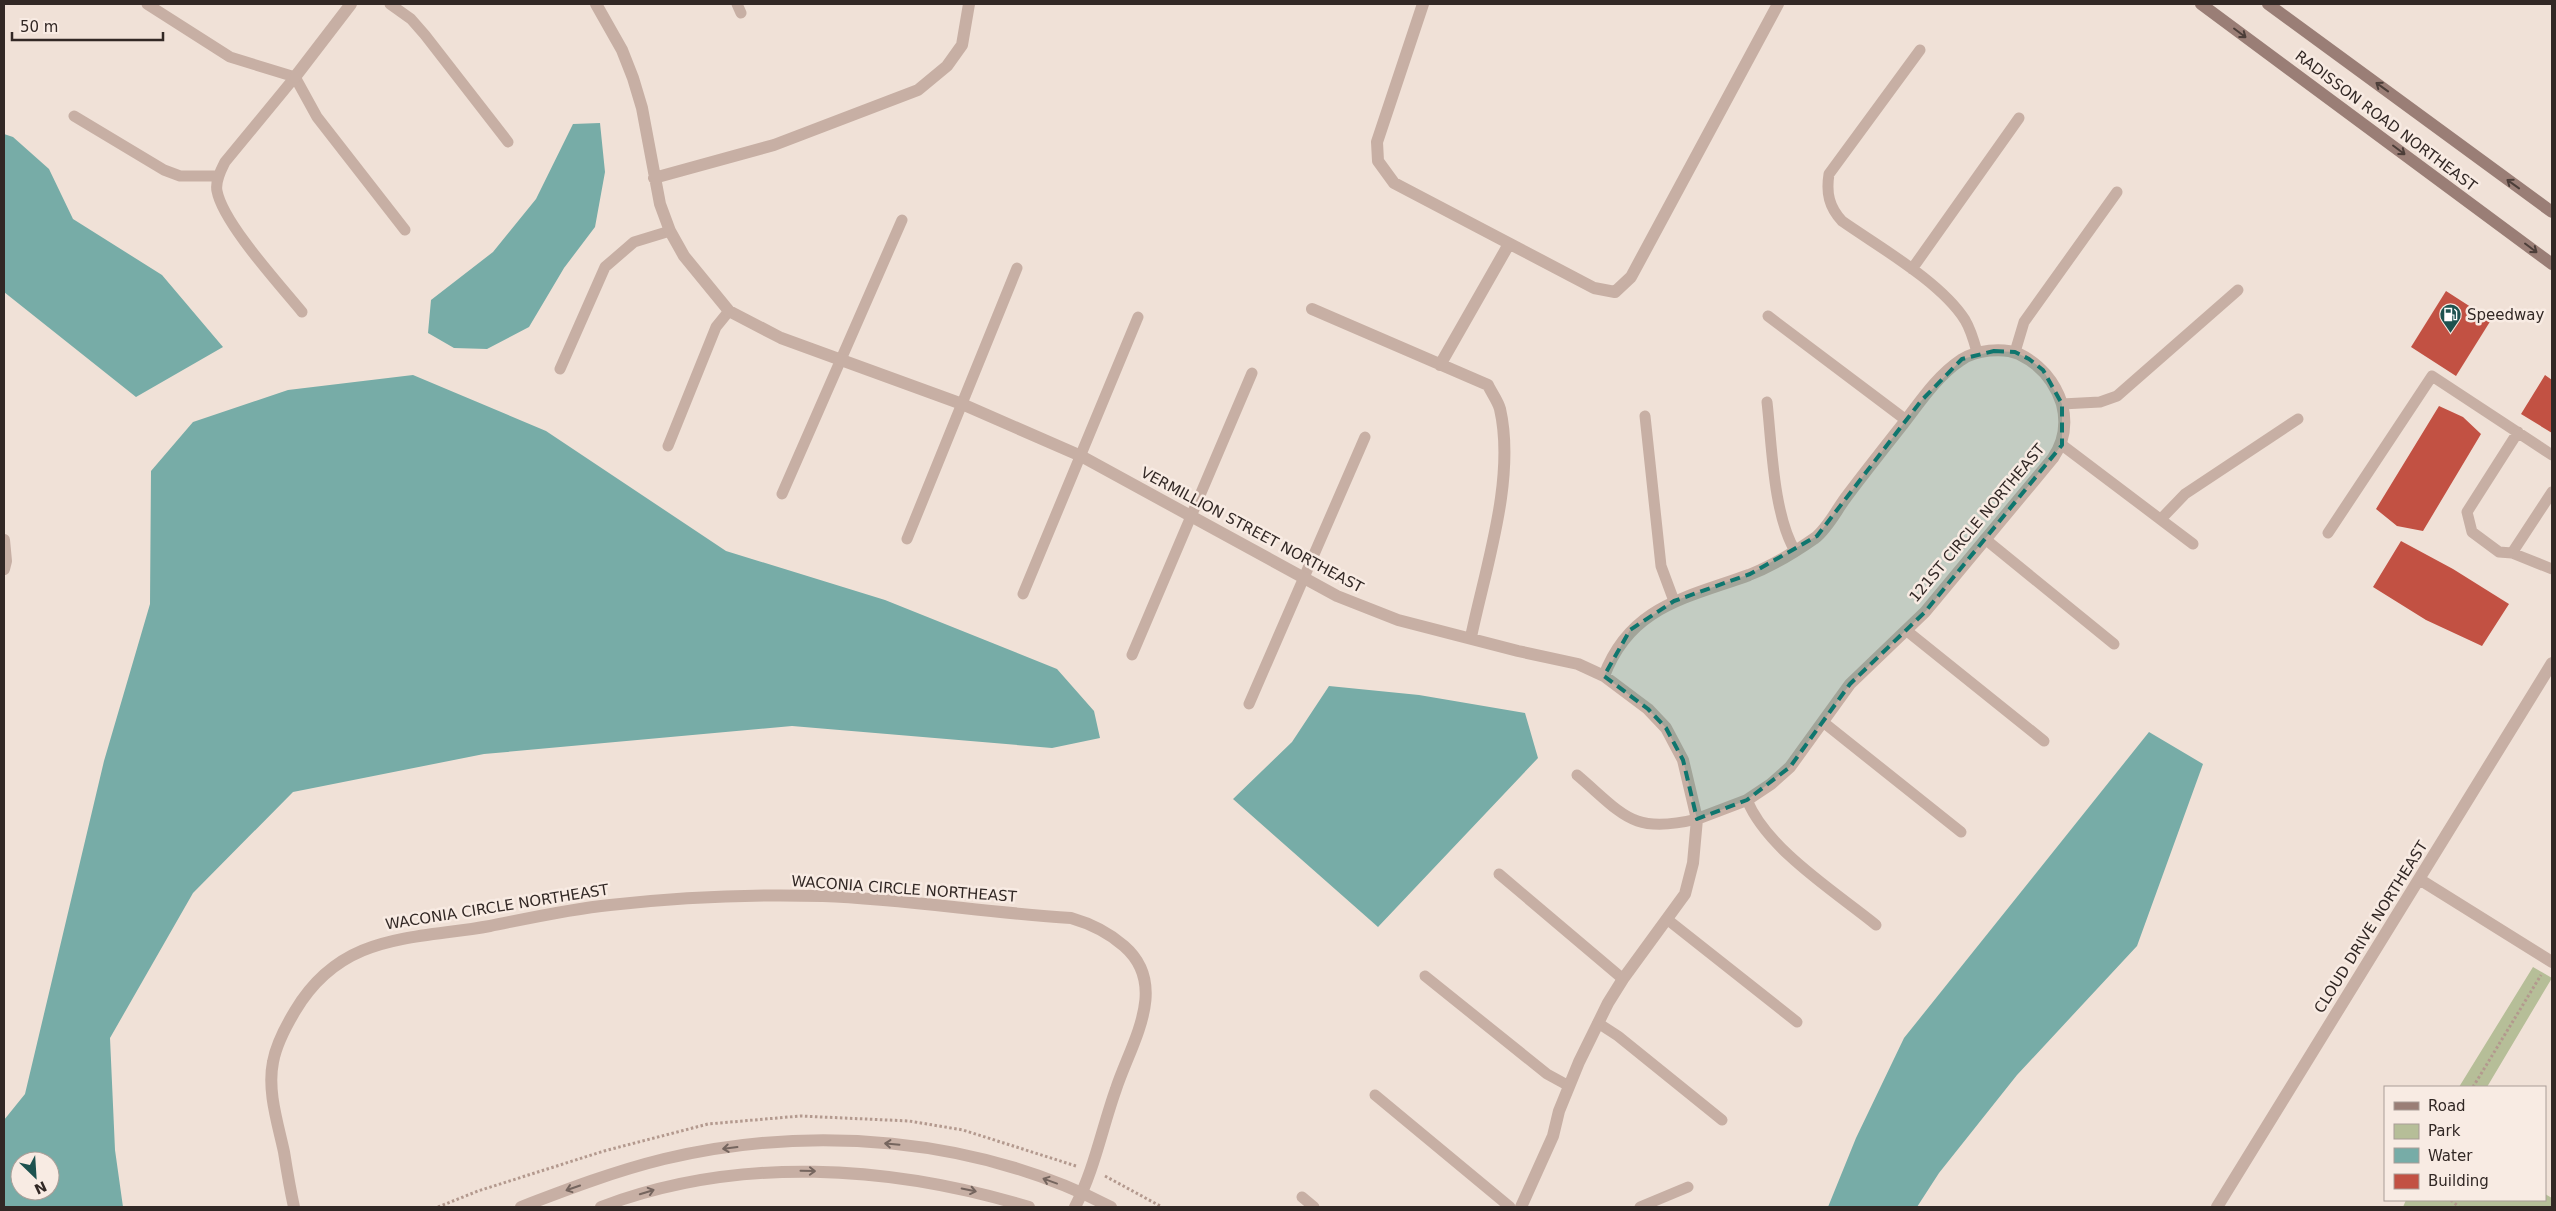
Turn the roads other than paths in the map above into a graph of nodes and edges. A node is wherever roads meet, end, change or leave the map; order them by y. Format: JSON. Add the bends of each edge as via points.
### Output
{"nodes":[{"id":1,"x":147,"y":4,"type":"edge"},
{"id":2,"x":351,"y":4,"type":"edge"},
{"id":3,"x":390,"y":4,"type":"edge"},
{"id":4,"x":596,"y":4,"type":"edge"},
{"id":5,"x":969,"y":4,"type":"edge"},
{"id":6,"x":1423,"y":4,"type":"edge"},
{"id":7,"x":1778,"y":4,"type":"edge"},
{"id":8,"x":2201,"y":4,"type":"edge"},
{"id":9,"x":2268,"y":4,"type":"edge"},
{"id":10,"x":1920,"y":50,"type":"dead end"},
{"id":11,"x":295,"y":76,"type":"junction"},
{"id":12,"x":74,"y":116,"type":"dead end"},
{"id":13,"x":2019,"y":118,"type":"dead end"},
{"id":14,"x":508,"y":142,"type":"dead end"},
{"id":15,"x":218,"y":176,"type":"junction"},
{"id":16,"x":654,"y":178,"type":"junction"},
{"id":17,"x":2117,"y":192,"type":"dead end"},
{"id":18,"x":2552,"y":212,"type":"edge"},
{"id":19,"x":902,"y":220,"type":"dead end"},
{"id":20,"x":406,"y":230,"type":"dead end"},
{"id":21,"x":670,"y":231,"type":"junction"},
{"id":22,"x":1509,"y":244,"type":"junction"},
{"id":23,"x":2552,"y":264,"type":"edge"},
{"id":24,"x":1017,"y":268,"type":"dead end"},
{"id":25,"x":1912,"y":270,"type":"junction"},
{"id":26,"x":2238,"y":290,"type":"dead end"},
{"id":27,"x":1312,"y":309,"type":"dead end"},
{"id":28,"x":728,"y":310,"type":"junction"},
{"id":29,"x":302,"y":312,"type":"dead end"},
{"id":30,"x":1138,"y":316,"type":"dead end"},
{"id":31,"x":1768,"y":316,"type":"dead end"},
{"id":32,"x":1977,"y":352,"type":"junction"},
{"id":33,"x":2015,"y":352,"type":"junction"},
{"id":34,"x":840,"y":360,"type":"junction"},
{"id":35,"x":1440,"y":365,"type":"junction"},
{"id":36,"x":560,"y":369,"type":"dead end"},
{"id":37,"x":1252,"y":373,"type":"dead end"},
{"id":38,"x":1767,"y":402,"type":"dead end"},
{"id":39,"x":962,"y":404,"type":"junction"},
{"id":40,"x":2062,"y":404,"type":"junction"},
{"id":41,"x":1645,"y":416,"type":"dead end"},
{"id":42,"x":2298,"y":418,"type":"dead end"},
{"id":43,"x":1906,"y":420,"type":"junction"},
{"id":44,"x":2518,"y":432,"type":"junction"},
{"id":45,"x":1365,"y":437,"type":"dead end"},
{"id":46,"x":2062,"y":445,"type":"junction"},
{"id":47,"x":668,"y":446,"type":"dead end"},
{"id":48,"x":2552,"y":455,"type":"edge"},
{"id":49,"x":1081,"y":456,"type":"junction"},
{"id":50,"x":2552,"y":492,"type":"edge"},
{"id":51,"x":782,"y":494,"type":"dead end"},
{"id":52,"x":1192,"y":516,"type":"junction"},
{"id":53,"x":2161,"y":518,"type":"junction"},
{"id":54,"x":2328,"y":533,"type":"dead end"},
{"id":55,"x":907,"y":538,"type":"dead end"},
{"id":56,"x":1985,"y":539,"type":"junction"},
{"id":57,"x":4,"y":540,"type":"edge"},
{"id":58,"x":2193,"y":544,"type":"dead end"},
{"id":59,"x":1795,"y":551,"type":"junction"},
{"id":60,"x":2512,"y":553,"type":"junction"},
{"id":61,"x":4,"y":569,"type":"edge"},
{"id":62,"x":2552,"y":569,"type":"edge"},
{"id":63,"x":1304,"y":578,"type":"junction"},
{"id":64,"x":1023,"y":594,"type":"dead end"},
{"id":65,"x":1674,"y":601,"type":"junction"},
{"id":66,"x":1907,"y":631,"type":"junction"},
{"id":67,"x":1471,"y":637,"type":"junction"},
{"id":68,"x":2114,"y":644,"type":"dead end"},
{"id":69,"x":1132,"y":655,"type":"dead end"},
{"id":70,"x":2552,"y":663,"type":"edge"},
{"id":71,"x":1604,"y":676,"type":"junction"},
{"id":72,"x":1249,"y":704,"type":"dead end"},
{"id":73,"x":1823,"y":722,"type":"junction"},
{"id":74,"x":2044,"y":741,"type":"dead end"},
{"id":75,"x":1577,"y":775,"type":"dead end"},
{"id":76,"x":1747,"y":800,"type":"junction"},
{"id":77,"x":1697,"y":818,"type":"junction"},
{"id":78,"x":1961,"y":832,"type":"dead end"},
{"id":79,"x":1499,"y":874,"type":"dead end"},
{"id":80,"x":2419,"y":880,"type":"junction"},
{"id":81,"x":1668,"y":920,"type":"junction"},
{"id":82,"x":1876,"y":925,"type":"dead end"},
{"id":83,"x":2551,"y":961,"type":"edge"},
{"id":84,"x":1426,"y":976,"type":"dead end"},
{"id":85,"x":1623,"y":979,"type":"junction"},
{"id":86,"x":1798,"y":1022,"type":"dead end"},
{"id":87,"x":1598,"y":1023,"type":"junction"},
{"id":88,"x":1569,"y":1086,"type":"junction"},
{"id":89,"x":1376,"y":1095,"type":"dead end"},
{"id":90,"x":1722,"y":1120,"type":"dead end"},
{"id":91,"x":1688,"y":1187,"type":"dead end"},
{"id":92,"x":1082,"y":1193,"type":"junction"},
{"id":93,"x":1302,"y":1197,"type":"dead end"},
{"id":94,"x":294,"y":1207,"type":"edge"},
{"id":95,"x":521,"y":1207,"type":"edge"},
{"id":96,"x":601,"y":1207,"type":"edge"},
{"id":97,"x":1028,"y":1207,"type":"edge"},
{"id":98,"x":1074,"y":1207,"type":"edge"},
{"id":99,"x":1111,"y":1207,"type":"edge"},
{"id":100,"x":1314,"y":1207,"type":"edge"},
{"id":101,"x":1510,"y":1207,"type":"edge"},
{"id":102,"x":1521,"y":1207,"type":"edge"},
{"id":103,"x":1640,"y":1207,"type":"edge"},
{"id":104,"x":2217,"y":1207,"type":"edge"}],
"edges":[{"from":1,"to":11,"type":"lane","via":[[230,56]]},
{"from":2,"to":11,"type":"street"},
{"from":3,"to":14,"type":"lane","via":[[425,35]]},
{"from":4,"to":16,"type":"street","name":"VERMILLION STREET NORTHEAST","via":[[622,50],[642,108]]},
{"from":5,"to":16,"type":"street","via":[[962,45],[947,66],[918,90],[774,145]]},
{"from":6,"to":22,"type":"street","via":[[1377,142],[1378,161],[1394,184]]},
{"from":7,"to":22,"type":"street","via":[[1631,277],[1615,292],[1594,288]]},
{"from":8,"to":23,"type":"main road","name":"RADISSON ROAD NORTHEAST","one_way":true},
{"from":18,"to":9,"type":"main road","name":"RADISSON ROAD NORTHEAST","one_way":true},
{"from":10,"to":25,"type":"lane","via":[[1829,174],[1827,188],[1830,204],[1842,221]]},
{"from":11,"to":15,"type":"lane","via":[[225,162]]},
{"from":11,"to":20,"type":"lane","via":[[317,117]]},
{"from":12,"to":15,"type":"lane","via":[[164,170],[180,176]]},
{"from":13,"to":25,"type":"lane"},
{"from":15,"to":29,"type":"lane","via":[[216,191],[231,222]]},
{"from":16,"to":21,"type":"street","name":"VERMILLION STREET NORTHEAST"},
{"from":17,"to":33,"type":"lane","via":[[2024,322]]},
{"from":19,"to":34,"type":"lane"},
{"from":21,"to":28,"type":"street","name":"VERMILLION STREET NORTHEAST","via":[[684,256]]},
{"from":21,"to":36,"type":"lane","via":[[634,242],[605,267]]},
{"from":22,"to":35,"type":"street"},
{"from":24,"to":39,"type":"lane"},
{"from":25,"to":32,"type":"lane","via":[[1954,306],[1965,321]]},
{"from":26,"to":40,"type":"lane","via":[[2117,396],[2100,402]]},
{"from":27,"to":35,"type":"street"},
{"from":28,"to":34,"type":"street","name":"VERMILLION STREET NORTHEAST","via":[[781,338]]},
{"from":28,"to":47,"type":"lane","via":[[716,327]]},
{"from":30,"to":49,"type":"lane"},
{"from":31,"to":43,"type":"lane"},
{"from":32,"to":33,"type":"street"},
{"from":32,"to":43,"type":"street","via":[[1949,370]]},
{"from":33,"to":40,"type":"street","name":"121ST CIRCLE NORTHEAST","via":[[2044,370]]},
{"from":34,"to":39,"type":"street","name":"VERMILLION STREET NORTHEAST"},
{"from":34,"to":51,"type":"lane"},
{"from":35,"to":67,"type":"street","via":[[1488,385],[1500,407],[1503,470],[1490,561]]},
{"from":37,"to":52,"type":"lane"},
{"from":38,"to":59,"type":"lane","via":[[1780,512],[1788,540]]},
{"from":39,"to":49,"type":"street","name":"VERMILLION STREET NORTHEAST"},
{"from":39,"to":55,"type":"lane"},
{"from":40,"to":46,"type":"street","name":"121ST CIRCLE NORTHEAST"},
{"from":41,"to":65,"type":"lane","via":[[1661,566]]},
{"from":42,"to":53,"type":"lane","via":[[2185,494]]},
{"from":43,"to":59,"type":"street","via":[[1817,536]]},
{"from":44,"to":48,"type":"lane"},
{"from":44,"to":54,"type":"lane","via":[[2432,376]]},
{"from":44,"to":60,"type":"lane","via":[[2467,512],[2472,532],[2498,552]]},
{"from":45,"to":63,"type":"lane"},
{"from":46,"to":53,"type":"lane"},
{"from":46,"to":56,"type":"street","name":"121ST CIRCLE NORTHEAST"},
{"from":49,"to":52,"type":"street","name":"VERMILLION STREET NORTHEAST"},
{"from":49,"to":64,"type":"lane"},
{"from":50,"to":60,"type":"lane"},
{"from":52,"to":63,"type":"street","name":"VERMILLION STREET NORTHEAST"},
{"from":52,"to":69,"type":"lane"},
{"from":53,"to":58,"type":"lane"},
{"from":56,"to":66,"type":"street","name":"121ST CIRCLE NORTHEAST"},
{"from":56,"to":68,"type":"lane"},
{"from":57,"to":61,"type":"street"},
{"from":59,"to":65,"type":"street","via":[[1750,574]]},
{"from":60,"to":62,"type":"lane"},
{"from":63,"to":67,"type":"street","name":"VERMILLION STREET NORTHEAST","via":[[1337,596],[1398,620]]},
{"from":63,"to":72,"type":"lane"},
{"from":65,"to":71,"type":"street","via":[[1630,630]]},
{"from":66,"to":73,"type":"street","name":"121ST CIRCLE NORTHEAST","via":[[1850,684]]},
{"from":66,"to":74,"type":"lane"},
{"from":67,"to":71,"type":"street","name":"VERMILLION STREET NORTHEAST","via":[[1578,664]]},
{"from":70,"to":80,"type":"street","name":"CLOUD DRIVE NORTHEAST"},
{"from":71,"to":77,"type":"street","name":"VERMILLION STREET NORTHEAST","via":[[1648,709],[1666,728],[1683,760]]},
{"from":73,"to":76,"type":"street","name":"121ST CIRCLE NORTHEAST","via":[[1790,766]]},
{"from":73,"to":78,"type":"lane"},
{"from":75,"to":77,"type":"lane","via":[[1626,817],[1666,826]]},
{"from":76,"to":77,"type":"street","name":"121ST CIRCLE NORTHEAST"},
{"from":76,"to":82,"type":"lane","via":[[1753,816],[1779,847]]},
{"from":77,"to":81,"type":"street","name":"VERMILLION STREET NORTHEAST","via":[[1693,863],[1685,894]]},
{"from":79,"to":85,"type":"lane"},
{"from":80,"to":83,"type":"street"},
{"from":80,"to":104,"type":"street","name":"CLOUD DRIVE NORTHEAST"},
{"from":81,"to":85,"type":"street","name":"VERMILLION STREET NORTHEAST"},
{"from":81,"to":86,"type":"lane"},
{"from":84,"to":88,"type":"lane","via":[[1547,1074]]},
{"from":85,"to":87,"type":"street","name":"VERMILLION STREET NORTHEAST"},
{"from":87,"to":88,"type":"street","name":"VERMILLION STREET NORTHEAST"},
{"from":87,"to":90,"type":"lane"},
{"from":88,"to":102,"type":"street","name":"VERMILLION STREET NORTHEAST","via":[[1553,1136]]},
{"from":89,"to":101,"type":"lane"},
{"from":91,"to":103,"type":"lane"},
{"from":92,"to":94,"type":"street","name":"WACONIA CIRCLE NORTHEAST","via":[[1145,1009],[1148,990],[1144,972],[1133,954],[1095,925],[1071,918],[825,896],[782,896],[669,899],[552,913],[462,931],[387,941],[341,962],[321,976],[305,995],[283,1034],[273,1062],[271,1087]]},
{"from":92,"to":95,"type":"street","one_way":true,"via":[[954,1152],[894,1144],[783,1142],[664,1159],[617,1172]]},
{"from":92,"to":98,"type":"street","name":"WACONIA CIRCLE NORTHEAST"},
{"from":92,"to":99,"type":"street"},
{"from":93,"to":100,"type":"lane"},
{"from":96,"to":97,"type":"street","one_way":true,"via":[[703,1179],[789,1170],[920,1181]]}]}
